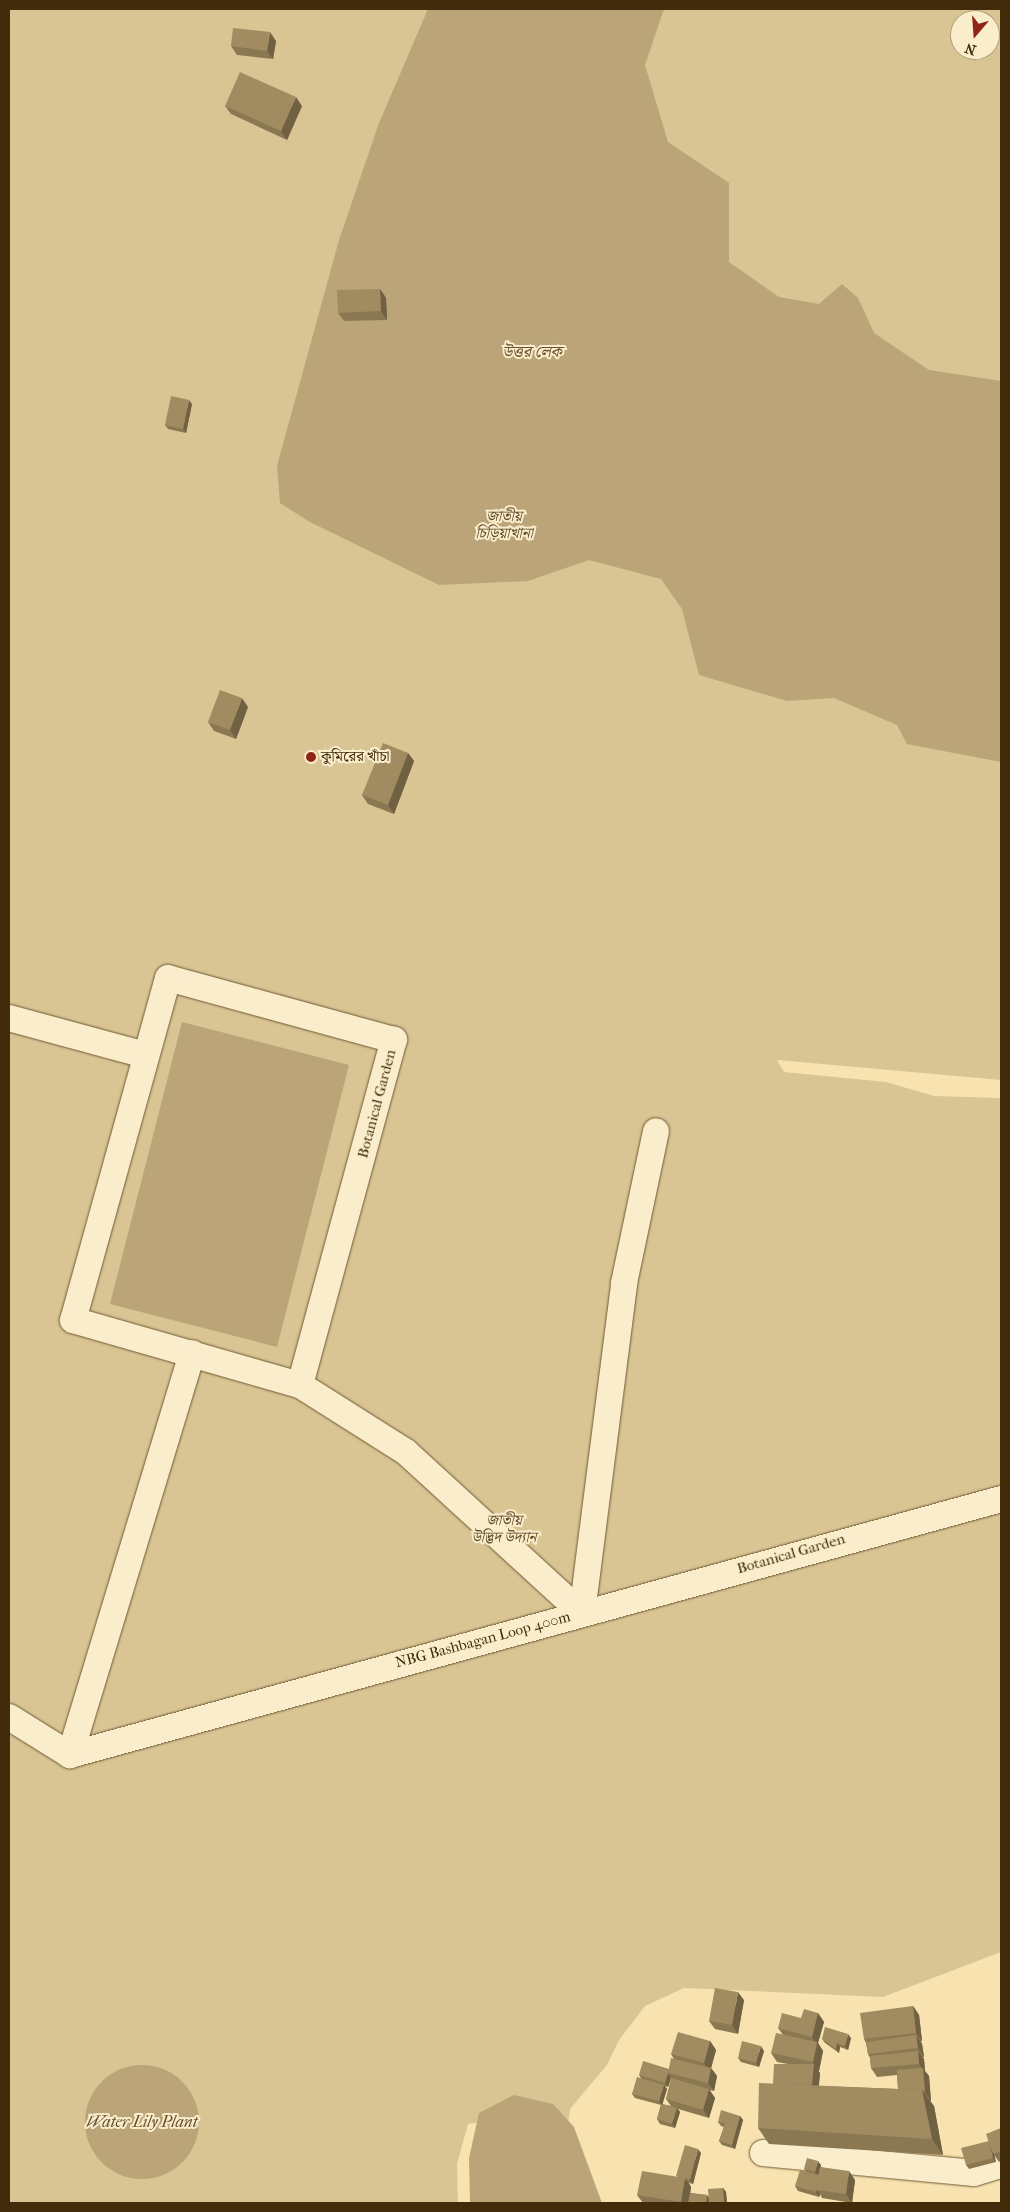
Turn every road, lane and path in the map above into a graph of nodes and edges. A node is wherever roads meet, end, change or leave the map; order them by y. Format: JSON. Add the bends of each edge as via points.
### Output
{"nodes":[{"id":1,"x":9,"y":1018,"type":"edge"},
{"id":2,"x":145,"y":1055,"type":"junction"},
{"id":3,"x":656,"y":1131,"type":"dead end"},
{"id":4,"x":192,"y":1354,"type":"junction"},
{"id":5,"x":300,"y":1385,"type":"junction"},
{"id":6,"x":1001,"y":1499,"type":"edge"},
{"id":7,"x":582,"y":1613,"type":"junction"},
{"id":8,"x":9,"y":1717,"type":"edge"},
{"id":9,"x":70,"y":1755,"type":"junction"},
{"id":10,"x":763,"y":2153,"type":"dead end"},
{"id":11,"x":1001,"y":2165,"type":"edge"}],
"edges":[{"from":1,"to":2,"type":"street"},
{"from":2,"to":4,"type":"street","name":"Botanical Garden","via":[[73,1320]]},
{"from":2,"to":5,"type":"street","name":"Botanical Garden","via":[[168,978],[394,1040]]},
{"from":3,"to":7,"type":"street","via":[[624,1283]]},
{"from":4,"to":5,"type":"street","name":"NBG Bashbagan Loop 400m"},
{"from":4,"to":9,"type":"street"},
{"from":5,"to":7,"type":"street","name":"NBG Bashbagan Loop 400m","via":[[406,1452]]},
{"from":6,"to":7,"type":"street","name":"Botanical Garden"},
{"from":7,"to":9,"type":"street","name":"NBG Bashbagan Loop 400m"},
{"from":8,"to":9,"type":"street"},
{"from":10,"to":11,"type":"street","via":[[974,2173]]}]}
